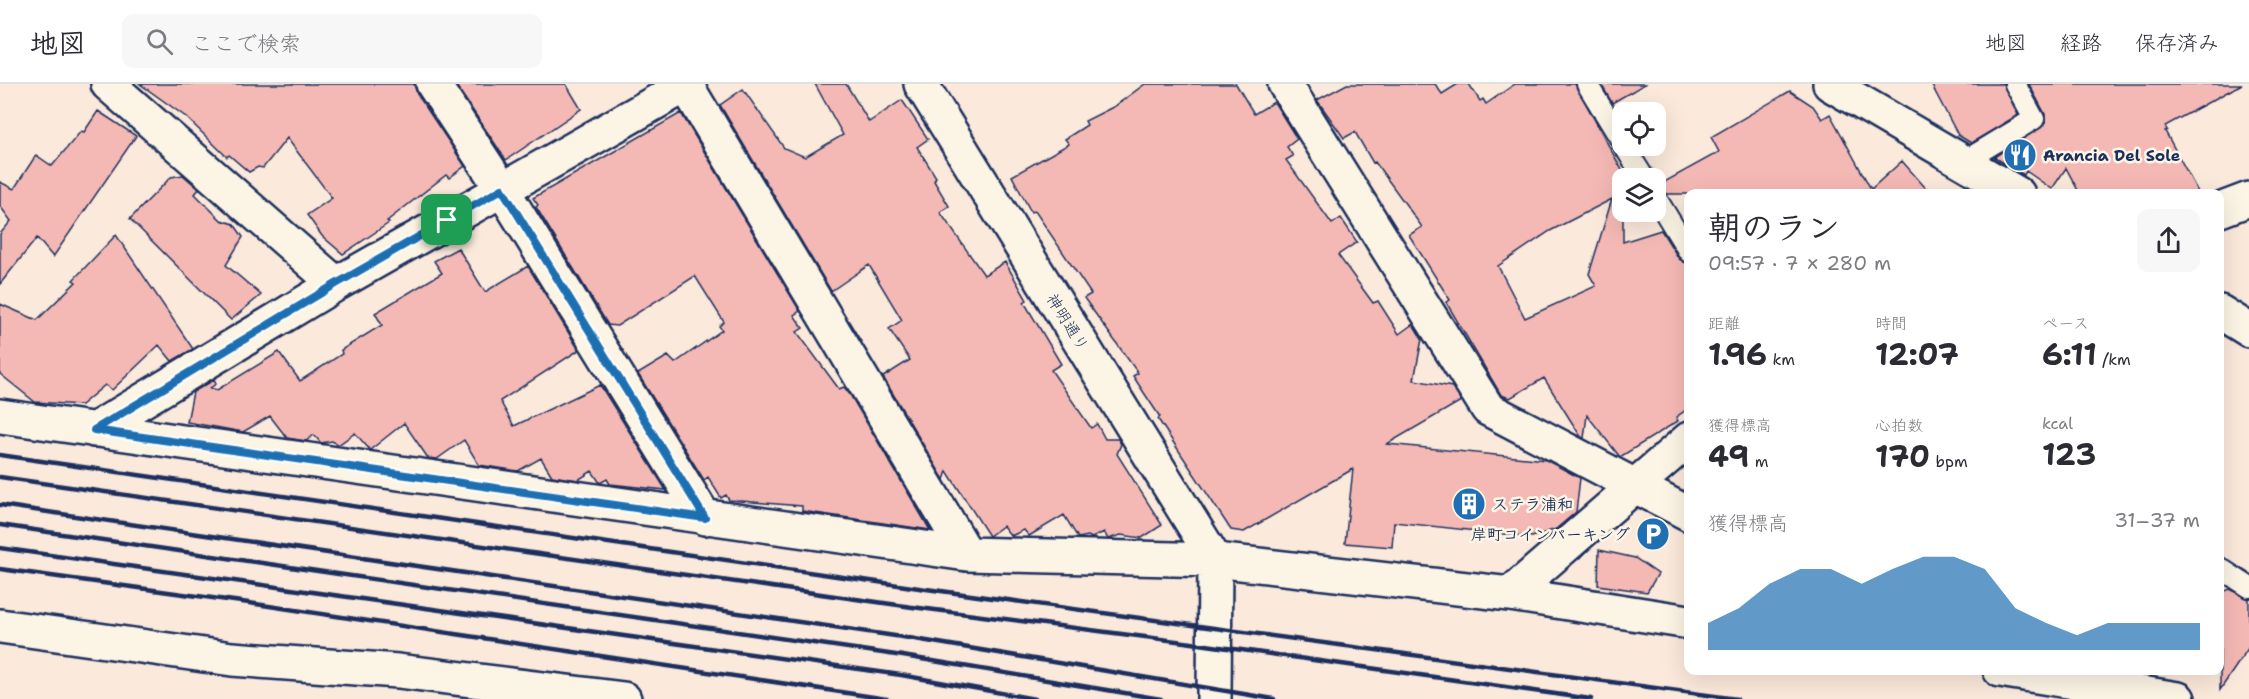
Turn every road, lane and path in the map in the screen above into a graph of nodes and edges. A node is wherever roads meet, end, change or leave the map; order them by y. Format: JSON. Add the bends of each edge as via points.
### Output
{"nodes":[{"id":1,"x":108,"y":84,"type":"edge"},
{"id":2,"x":433,"y":84,"type":"edge"},
{"id":3,"x":921,"y":84,"type":"edge"},
{"id":4,"x":1285,"y":84,"type":"edge"},
{"id":5,"x":1587,"y":84,"type":"edge"},
{"id":6,"x":1830,"y":84,"type":"edge"},
{"id":7,"x":2015,"y":84,"type":"edge"},
{"id":8,"x":687,"y":85,"type":"edge"},
{"id":9,"x":1612,"y":125,"type":"edge"},
{"id":10,"x":1971,"y":177,"type":"edge"},
{"id":11,"x":502,"y":189,"type":"junction"},
{"id":12,"x":2004,"y":189,"type":"edge"},
{"id":13,"x":2249,"y":199,"type":"edge"},
{"id":14,"x":2224,"y":208,"type":"edge"},
{"id":15,"x":1666,"y":214,"type":"edge"},
{"id":16,"x":1684,"y":244,"type":"edge"},
{"id":17,"x":336,"y":284,"type":"junction"},
{"id":18,"x":2224,"y":314,"type":"edge"},
{"id":19,"x":2249,"y":330,"type":"edge"},
{"id":20,"x":0,"y":416,"type":"edge"},
{"id":21,"x":94,"y":430,"type":"junction"},
{"id":22,"x":1684,"y":444,"type":"edge"},
{"id":23,"x":1637,"y":486,"type":"junction"},
{"id":24,"x":1684,"y":511,"type":"edge"},
{"id":25,"x":705,"y":518,"type":"junction"},
{"id":26,"x":967,"y":554,"type":"junction"},
{"id":27,"x":1215,"y":560,"type":"junction"},
{"id":28,"x":2224,"y":570,"type":"edge"},
{"id":29,"x":2249,"y":586,"type":"edge"},
{"id":30,"x":1510,"y":594,"type":"junction"},
{"id":31,"x":1684,"y":621,"type":"edge"},
{"id":32,"x":0,"y":626,"type":"edge"},
{"id":33,"x":2031,"y":675,"type":"edge"},
{"id":34,"x":624,"y":699,"type":"edge"},
{"id":35,"x":1214,"y":699,"type":"edge"},
{"id":36,"x":2178,"y":699,"type":"edge"}],
"edges":[{"from":1,"to":17,"type":"street"},
{"from":2,"to":11,"type":"street"},
{"from":3,"to":27,"type":"street","name":"神明通り"},
{"from":4,"to":23,"type":"street","via":[[1488,409]]},
{"from":5,"to":9,"type":"lane"},
{"from":6,"to":10,"type":"street"},
{"from":7,"to":10,"type":"lane","via":[[2034,120]]},
{"from":8,"to":11,"type":"street"},
{"from":8,"to":26,"type":"street"},
{"from":10,"to":12,"type":"street"},
{"from":11,"to":17,"type":"street"},
{"from":11,"to":25,"type":"street"},
{"from":13,"to":14,"type":"street"},
{"from":15,"to":16,"type":"lane"},
{"from":17,"to":21,"type":"street"},
{"from":18,"to":19,"type":"street"},
{"from":20,"to":21,"type":"street"},
{"from":21,"to":25,"type":"street"},
{"from":22,"to":23,"type":"street"},
{"from":23,"to":24,"type":"street"},
{"from":23,"to":30,"type":"street"},
{"from":25,"to":26,"type":"street"},
{"from":26,"to":27,"type":"street"},
{"from":27,"to":30,"type":"street"},
{"from":27,"to":35,"type":"street"},
{"from":28,"to":29,"type":"lane"},
{"from":30,"to":31,"type":"street"},
{"from":32,"to":34,"type":"street","via":[[232,659],[398,671]]},
{"from":33,"to":36,"type":"street"}]}
